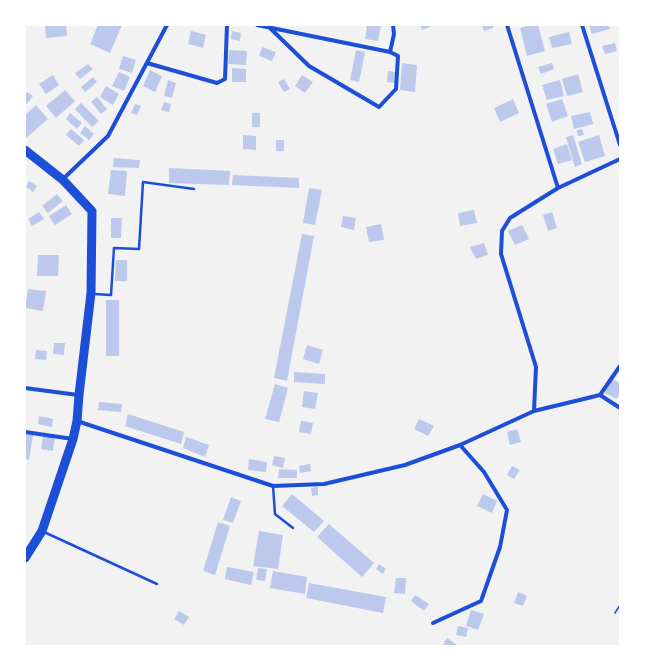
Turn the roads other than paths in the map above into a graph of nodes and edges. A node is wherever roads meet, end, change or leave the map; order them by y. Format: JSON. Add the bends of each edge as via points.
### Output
{"nodes":[{"id":1,"x":167,"y":25,"type":"edge"},
{"id":2,"x":227,"y":25,"type":"edge"},
{"id":3,"x":257,"y":25,"type":"edge"},
{"id":4,"x":393,"y":25,"type":"edge"},
{"id":5,"x":507,"y":25,"type":"edge"},
{"id":6,"x":582,"y":25,"type":"edge"},
{"id":7,"x":270,"y":28,"type":"junction"},
{"id":8,"x":390,"y":52,"type":"junction"},
{"id":9,"x":147,"y":63,"type":"junction"},
{"id":10,"x":620,"y":145,"type":"edge"},
{"id":11,"x":25,"y":150,"type":"edge"},
{"id":12,"x":620,"y":158,"type":"edge"},
{"id":13,"x":63,"y":180,"type":"junction"},
{"id":14,"x":558,"y":188,"type":"junction"},
{"id":15,"x":194,"y":189,"type":"dead end"},
{"id":16,"x":91,"y":294,"type":"junction"},
{"id":17,"x":620,"y":366,"type":"edge"},
{"id":18,"x":25,"y":388,"type":"edge"},
{"id":19,"x":79,"y":395,"type":"junction"},
{"id":20,"x":600,"y":395,"type":"junction"},
{"id":21,"x":620,"y":408,"type":"edge"},
{"id":22,"x":534,"y":411,"type":"junction"},
{"id":23,"x":77,"y":421,"type":"junction"},
{"id":24,"x":25,"y":432,"type":"edge"},
{"id":25,"x":73,"y":439,"type":"junction"},
{"id":26,"x":460,"y":444,"type":"junction"},
{"id":27,"x":273,"y":486,"type":"junction"},
{"id":28,"x":293,"y":528,"type":"dead end"},
{"id":29,"x":42,"y":531,"type":"junction"},
{"id":30,"x":25,"y":558,"type":"edge"},
{"id":31,"x":157,"y":584,"type":"dead end"},
{"id":32,"x":433,"y":623,"type":"dead end"}],
"edges":[{"from":1,"to":9,"type":"street"},
{"from":2,"to":9,"type":"street","via":[[225,79],[217,83]]},
{"from":3,"to":7,"type":"street"},
{"from":4,"to":8,"type":"street"},
{"from":5,"to":14,"type":"street"},
{"from":6,"to":10,"type":"street"},
{"from":7,"to":8,"type":"street"},
{"from":7,"to":8,"type":"street","via":[[309,66],[379,107],[396,89],[398,56]]},
{"from":9,"to":13,"type":"street","via":[[108,136]]},
{"from":11,"to":13,"type":"main road"},
{"from":12,"to":14,"type":"street"},
{"from":13,"to":16,"type":"main road","via":[[92,211]]},
{"from":14,"to":22,"type":"street","via":[[510,218],[502,231],[501,254],[536,366]]},
{"from":15,"to":16,"type":"lane","via":[[143,182],[139,249],[114,248],[111,295]]},
{"from":16,"to":19,"type":"main road"},
{"from":17,"to":20,"type":"street"},
{"from":18,"to":19,"type":"street"},
{"from":19,"to":23,"type":"main road"},
{"from":20,"to":21,"type":"street"},
{"from":20,"to":22,"type":"street"},
{"from":22,"to":26,"type":"street"},
{"from":23,"to":25,"type":"main road"},
{"from":23,"to":27,"type":"street"},
{"from":24,"to":25,"type":"street"},
{"from":25,"to":29,"type":"main road"},
{"from":26,"to":27,"type":"street","via":[[405,465],[324,484]]},
{"from":26,"to":32,"type":"street","via":[[484,472],[507,510],[500,547],[481,601]]},
{"from":27,"to":28,"type":"lane","via":[[275,514]]},
{"from":29,"to":30,"type":"main road"},
{"from":29,"to":31,"type":"lane"}]}
